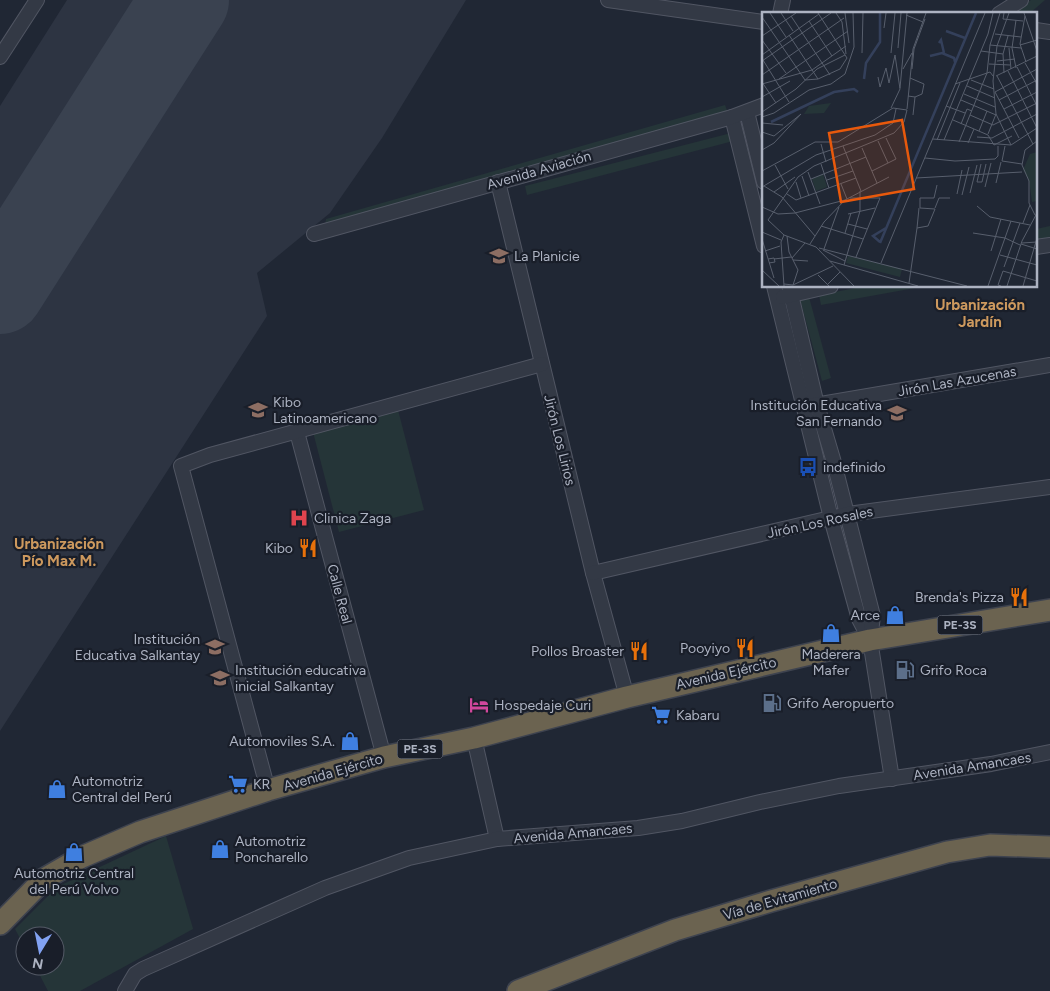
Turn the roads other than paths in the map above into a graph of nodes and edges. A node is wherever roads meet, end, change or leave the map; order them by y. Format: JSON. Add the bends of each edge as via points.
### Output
{"nodes":[{"id":1,"x":37,"y":0,"type":"edge"},
{"id":2,"x":608,"y":0,"type":"edge"},
{"id":3,"x":1021,"y":0,"type":"edge"},
{"id":4,"x":1002,"y":12,"type":"edge"},
{"id":5,"x":762,"y":22,"type":"edge"},
{"id":6,"x":0,"y":57,"type":"edge"},
{"id":7,"x":762,"y":103,"type":"edge"},
{"id":8,"x":747,"y":112,"type":"junction"},
{"id":9,"x":732,"y":117,"type":"junction"},
{"id":10,"x":762,"y":174,"type":"edge"},
{"id":11,"x":498,"y":182,"type":"junction"},
{"id":12,"x":314,"y":234,"type":"dead end"},
{"id":13,"x":762,"y":238,"type":"edge"},
{"id":14,"x":810,"y":288,"type":"edge"},
{"id":15,"x":790,"y":290,"type":"edge"},
{"id":16,"x":775,"y":292,"type":"edge"},
{"id":17,"x":542,"y":364,"type":"junction"},
{"id":18,"x":1050,"y":365,"type":"edge"},
{"id":19,"x":810,"y":406,"type":"junction"},
{"id":20,"x":297,"y":432,"type":"junction"},
{"id":21,"x":1050,"y":487,"type":"edge"},
{"id":22,"x":848,"y":514,"type":"junction"},
{"id":23,"x":831,"y":518,"type":"junction"},
{"id":24,"x":594,"y":573,"type":"junction"},
{"id":25,"x":1050,"y":610,"type":"edge"},
{"id":26,"x":870,"y":640,"type":"junction"},
{"id":27,"x":627,"y":697,"type":"junction"},
{"id":28,"x":474,"y":738,"type":"junction"},
{"id":29,"x":1050,"y":752,"type":"edge"},
{"id":30,"x":384,"y":757,"type":"junction"},
{"id":31,"x":892,"y":779,"type":"junction"},
{"id":32,"x":268,"y":790,"type":"junction"},
{"id":33,"x":498,"y":839,"type":"junction"},
{"id":34,"x":1050,"y":847,"type":"edge"},
{"id":35,"x":0,"y":924,"type":"edge"},
{"id":36,"x":126,"y":991,"type":"edge"},
{"id":37,"x":518,"y":991,"type":"edge"}],
"edges":[{"from":1,"to":6,"type":"street"},
{"from":2,"to":5,"type":"street"},
{"from":3,"to":4,"type":"street"},
{"from":7,"to":8,"type":"street","name":"Avenida Aviación"},
{"from":8,"to":9,"type":"street","name":"Avenida Aviación"},
{"from":8,"to":10,"type":"street"},
{"from":9,"to":11,"type":"street","name":"Avenida Aviación"},
{"from":9,"to":13,"type":"street"},
{"from":11,"to":12,"type":"street","name":"Avenida Aviación"},
{"from":11,"to":17,"type":"street","name":"Jirón Los Lirios"},
{"from":14,"to":15,"type":"street"},
{"from":15,"to":16,"type":"street"},
{"from":15,"to":19,"type":"street"},
{"from":16,"to":19,"type":"street"},
{"from":17,"to":20,"type":"street"},
{"from":17,"to":24,"type":"street","name":"Jirón Los Lirios"},
{"from":18,"to":19,"type":"street","name":"Jirón Las Azucenas"},
{"from":19,"to":22,"type":"street"},
{"from":19,"to":23,"type":"street"},
{"from":20,"to":30,"type":"street","name":"Calle Real"},
{"from":20,"to":32,"type":"street","via":[[181,466]]},
{"from":21,"to":22,"type":"street","name":"Jirón Los Rosales"},
{"from":22,"to":23,"type":"street","name":"Jirón Los Rosales"},
{"from":22,"to":26,"type":"street","via":[[873,616]]},
{"from":23,"to":24,"type":"street","name":"Jirón Los Rosales"},
{"from":23,"to":26,"type":"street","via":[[859,618]]},
{"from":24,"to":27,"type":"street","name":"Jirón Los Lirios"},
{"from":25,"to":26,"type":"highway","number":"PE-3S"},
{"from":26,"to":27,"type":"highway","name":"Avenida Ejército","number":"PE-3S"},
{"from":26,"to":31,"type":"street"},
{"from":27,"to":28,"type":"highway","name":"Avenida Ejército","number":"PE-3S"},
{"from":28,"to":30,"type":"highway","name":"Avenida Ejército","number":"PE-3S"},
{"from":28,"to":33,"type":"street"},
{"from":29,"to":31,"type":"street","name":"Avenida Amancaes"},
{"from":30,"to":32,"type":"highway","name":"Avenida Ejército","number":"PE-3S"},
{"from":31,"to":33,"type":"street","name":"Avenida Amancaes","via":[[830,788],[638,828]]},
{"from":32,"to":35,"type":"highway","name":"Avenida Ejército","number":"PE-3S","via":[[140,832],[82,857],[44,879]]},
{"from":33,"to":36,"type":"street","name":"Avenida Amancaes","via":[[409,858],[326,888],[143,968],[135,974]]},
{"from":34,"to":37,"type":"highway","name":"Vía de Evitamiento","via":[[990,845],[947,852],[675,930]]}]}
